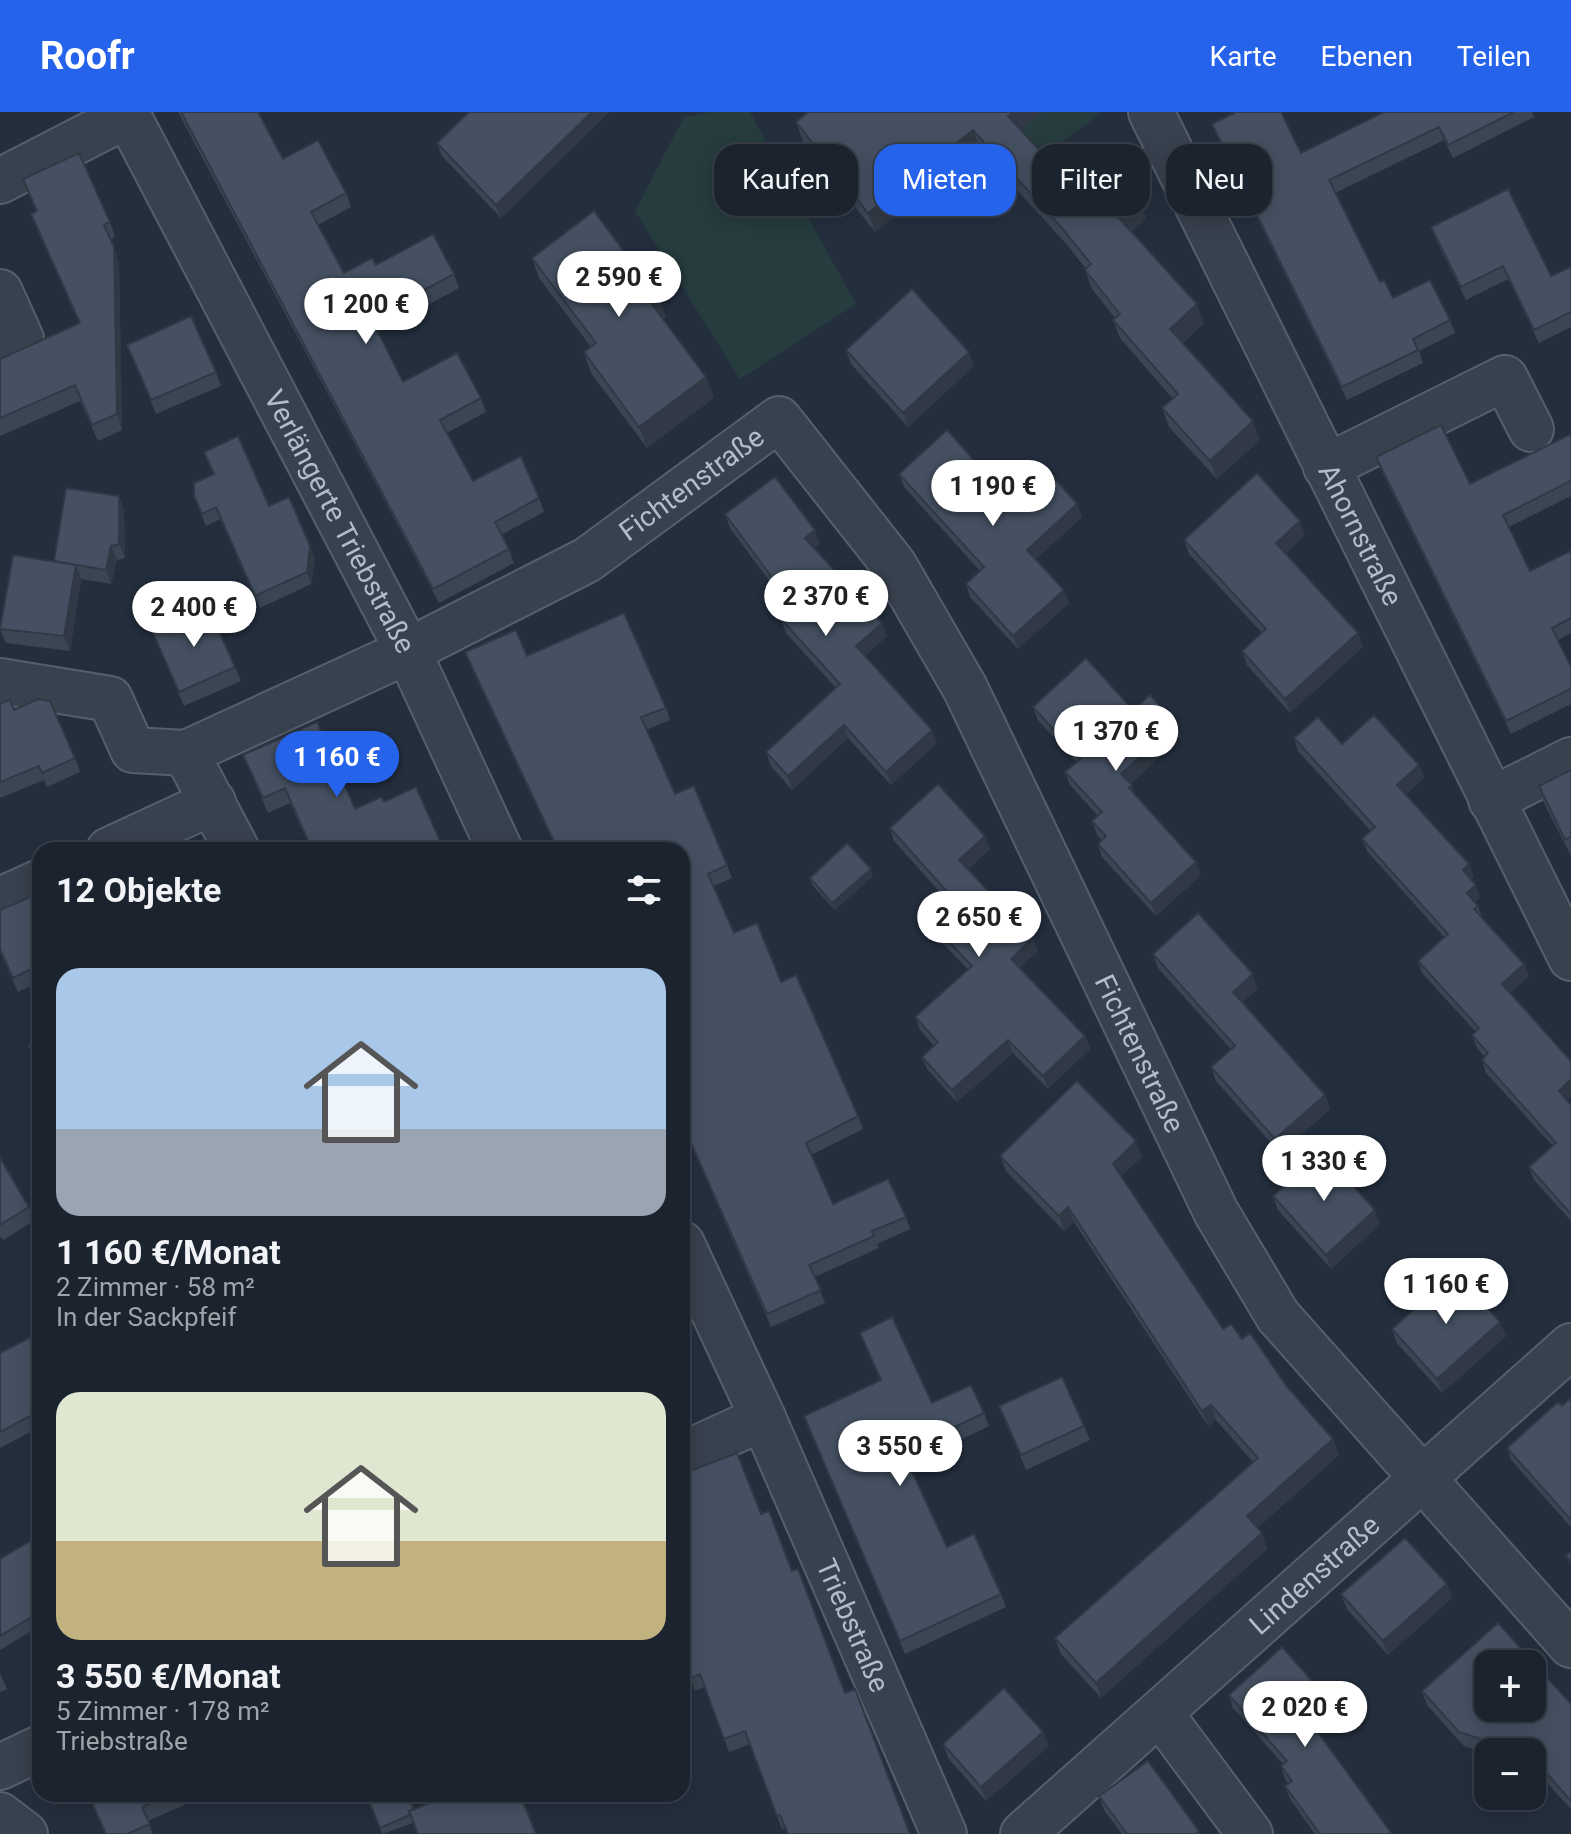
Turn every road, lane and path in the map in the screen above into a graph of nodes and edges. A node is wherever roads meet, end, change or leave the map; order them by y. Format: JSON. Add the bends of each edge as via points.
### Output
{"nodes":[{"id":1,"x":127,"y":114,"type":"edge"},
{"id":2,"x":1164,"y":116,"type":"edge"},
{"id":3,"x":0,"y":181,"type":"edge"},
{"id":4,"x":0,"y":292,"type":"edge"},
{"id":5,"x":0,"y":349,"type":"edge"},
{"id":6,"x":1531,"y":429,"type":"dead end"},
{"id":7,"x":1326,"y":467,"type":"junction"},
{"id":8,"x":408,"y":651,"type":"junction"},
{"id":9,"x":0,"y":681,"type":"edge"},
{"id":10,"x":186,"y":753,"type":"junction"},
{"id":11,"x":1571,"y":760,"type":"edge"},
{"id":12,"x":1491,"y":800,"type":"junction"},
{"id":13,"x":213,"y":802,"type":"junction"},
{"id":14,"x":126,"y":842,"type":"edge"},
{"id":15,"x":233,"y":842,"type":"edge"},
{"id":16,"x":496,"y":842,"type":"edge"},
{"id":17,"x":32,"y":886,"type":"edge"},
{"id":18,"x":0,"y":900,"type":"edge"},
{"id":19,"x":1571,"y":958,"type":"edge"},
{"id":20,"x":690,"y":1261,"type":"edge"},
{"id":21,"x":1571,"y":1346,"type":"edge"},
{"id":22,"x":763,"y":1418,"type":"junction"},
{"id":23,"x":690,"y":1451,"type":"edge"},
{"id":24,"x":1423,"y":1478,"type":"junction"},
{"id":25,"x":1571,"y":1645,"type":"edge"},
{"id":26,"x":1160,"y":1713,"type":"junction"},
{"id":27,"x":32,"y":1752,"type":"edge"},
{"id":28,"x":0,"y":1767,"type":"edge"},
{"id":29,"x":0,"y":1815,"type":"edge"},
{"id":30,"x":25,"y":1834,"type":"edge"},
{"id":31,"x":944,"y":1834,"type":"edge"},
{"id":32,"x":1023,"y":1834,"type":"edge"},
{"id":33,"x":1250,"y":1834,"type":"edge"}],
"edges":[{"from":1,"to":3,"type":"street"},
{"from":1,"to":8,"type":"street","name":"Verlängerte Triebstraße"},
{"from":2,"to":7,"type":"street","name":"Ahornstraße"},
{"from":4,"to":5,"type":"street","via":[[21,339]]},
{"from":6,"to":7,"type":"street","via":[[1505,378]]},
{"from":7,"to":12,"type":"street","name":"Ahornstraße"},
{"from":8,"to":10,"type":"street"},
{"from":8,"to":16,"type":"street","name":"Verlängerte Triebstraße"},
{"from":8,"to":24,"type":"street","name":"Fichtenstraße","via":[[587,560],[779,419],[894,565],[965,688],[1216,1212],[1278,1316]]},
{"from":9,"to":10,"type":"street","via":[[110,699],[133,750]]},
{"from":10,"to":13,"type":"street"},
{"from":11,"to":12,"type":"street"},
{"from":12,"to":19,"type":"street","name":"Ahornstraße"},
{"from":13,"to":14,"type":"street"},
{"from":13,"to":15,"type":"street"},
{"from":17,"to":18,"type":"street"},
{"from":20,"to":22,"type":"street"},
{"from":21,"to":24,"type":"street","name":"Lindenstraße"},
{"from":22,"to":23,"type":"street"},
{"from":22,"to":31,"type":"street","name":"Triebstraße"},
{"from":24,"to":25,"type":"street","name":"Fichtenstraße"},
{"from":24,"to":26,"type":"street","name":"Lindenstraße"},
{"from":26,"to":32,"type":"street","name":"Lindenstraße"},
{"from":26,"to":33,"type":"street"},
{"from":27,"to":28,"type":"street"},
{"from":29,"to":30,"type":"street"}]}
